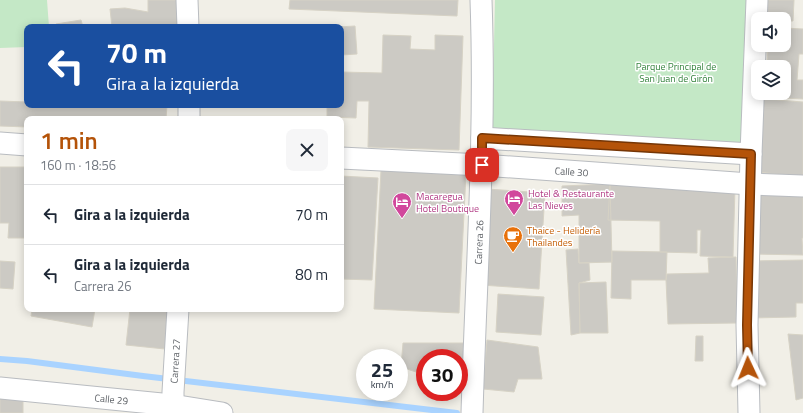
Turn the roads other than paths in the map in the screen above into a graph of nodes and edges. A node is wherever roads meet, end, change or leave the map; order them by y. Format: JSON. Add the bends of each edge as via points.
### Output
{"nodes":[{"id":1,"x":187,"y":0,"type":"edge"},
{"id":2,"x":481,"y":0,"type":"edge"},
{"id":3,"x":757,"y":0,"type":"edge"},
{"id":4,"x":188,"y":24,"type":"edge"},
{"id":5,"x":482,"y":138,"type":"junction"},
{"id":6,"x":0,"y":144,"type":"edge"},
{"id":7,"x":24,"y":144,"type":"edge"},
{"id":8,"x":751,"y":154,"type":"junction"},
{"id":9,"x":344,"y":158,"type":"edge"},
{"id":10,"x":482,"y":165,"type":"junction"},
{"id":11,"x":750,"y":184,"type":"junction"},
{"id":12,"x":803,"y":186,"type":"edge"},
{"id":13,"x":178,"y":312,"type":"edge"},
{"id":14,"x":0,"y":388,"type":"edge"},
{"id":15,"x":172,"y":403,"type":"edge"},
{"id":16,"x":472,"y":404,"type":"edge"},
{"id":17,"x":749,"y":412,"type":"edge"},
{"id":18,"x":222,"y":413,"type":"edge"}],
"edges":[{"from":1,"to":4,"type":"street"},
{"from":2,"to":5,"type":"street","name":"Carrera 26"},
{"from":3,"to":8,"type":"street"},
{"from":5,"to":8,"type":"street"},
{"from":5,"to":10,"type":"street","name":"Carrera 26"},
{"from":6,"to":7,"type":"street"},
{"from":8,"to":11,"type":"street"},
{"from":9,"to":10,"type":"street","name":"Calle 30"},
{"from":10,"to":11,"type":"street","name":"Calle 30"},
{"from":10,"to":16,"type":"street","name":"Carrera 26"},
{"from":11,"to":12,"type":"street","name":"Calle 30"},
{"from":11,"to":17,"type":"street","via":[[747,325]]},
{"from":13,"to":15,"type":"street","name":"Carrera 27"},
{"from":14,"to":15,"type":"street","name":"Calle 29"},
{"from":15,"to":18,"type":"street","name":"Calle 29"}]}
